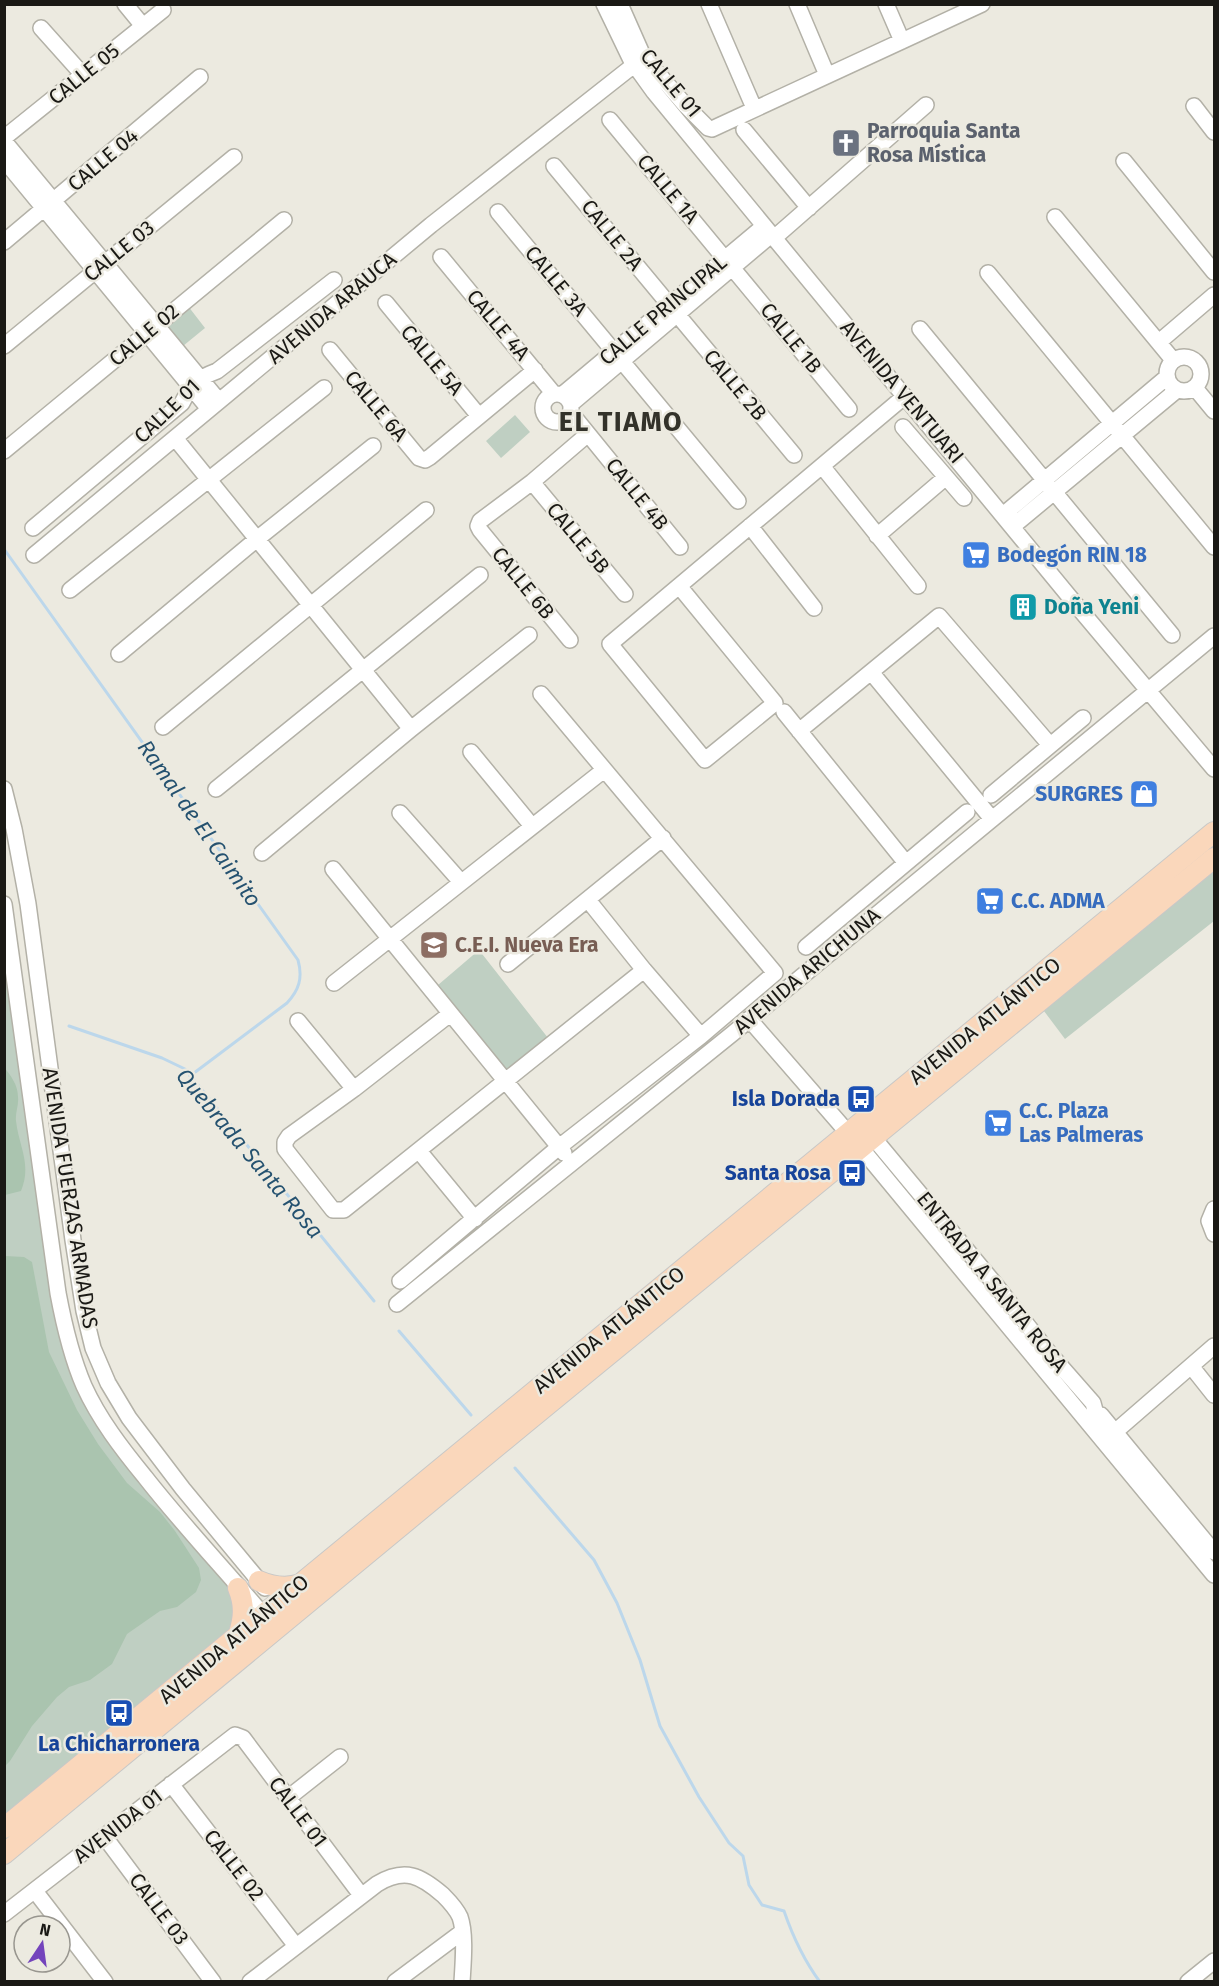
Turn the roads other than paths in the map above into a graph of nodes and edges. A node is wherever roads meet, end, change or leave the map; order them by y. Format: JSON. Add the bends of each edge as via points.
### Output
{"nodes":[{"id":1,"x":125,"y":4,"type":"edge"},
{"id":2,"x":604,"y":4,"type":"edge"},
{"id":3,"x":620,"y":4,"type":"edge"},
{"id":4,"x":709,"y":4,"type":"edge"},
{"id":5,"x":797,"y":4,"type":"edge"},
{"id":6,"x":886,"y":4,"type":"edge"},
{"id":7,"x":976,"y":6,"type":"edge"},
{"id":8,"x":163,"y":10,"type":"dead end"},
{"id":9,"x":143,"y":26,"type":"junction"},
{"id":10,"x":41,"y":28,"type":"dead end"},
{"id":11,"x":902,"y":41,"type":"junction"},
{"id":12,"x":634,"y":65,"type":"junction"},
{"id":13,"x":83,"y":75,"type":"junction"},
{"id":14,"x":827,"y":75,"type":"junction"},
{"id":15,"x":200,"y":77,"type":"dead end"},
{"id":16,"x":926,"y":105,"type":"dead end"},
{"id":17,"x":1194,"y":106,"type":"dead end"},
{"id":18,"x":754,"y":108,"type":"junction"},
{"id":19,"x":610,"y":120,"type":"dead end"},
{"id":20,"x":744,"y":130,"type":"dead end"},
{"id":21,"x":1215,"y":132,"type":"edge"},
{"id":22,"x":4,"y":139,"type":"edge"},
{"id":23,"x":234,"y":157,"type":"dead end"},
{"id":24,"x":4,"y":160,"type":"edge"},
{"id":25,"x":1124,"y":161,"type":"dead end"},
{"id":26,"x":554,"y":166,"type":"dead end"},
{"id":27,"x":49,"y":205,"type":"junction"},
{"id":28,"x":809,"y":208,"type":"junction"},
{"id":29,"x":498,"y":212,"type":"dead end"},
{"id":30,"x":1055,"y":217,"type":"dead end"},
{"id":31,"x":284,"y":220,"type":"dead end"},
{"id":32,"x":770,"y":233,"type":"junction"},
{"id":33,"x":4,"y":242,"type":"edge"},
{"id":34,"x":441,"y":257,"type":"dead end"},
{"id":35,"x":729,"y":263,"type":"junction"},
{"id":36,"x":100,"y":267,"type":"junction"},
{"id":37,"x":1215,"y":272,"type":"edge"},
{"id":38,"x":988,"y":273,"type":"dead end"},
{"id":39,"x":334,"y":280,"type":"dead end"},
{"id":40,"x":1215,"y":295,"type":"edge"},
{"id":41,"x":386,"y":303,"type":"dead end"},
{"id":42,"x":673,"y":310,"type":"junction"},
{"id":43,"x":151,"y":329,"type":"junction"},
{"id":44,"x":920,"y":329,"type":"dead end"},
{"id":45,"x":1159,"y":342,"type":"junction"},
{"id":46,"x":4,"y":346,"type":"edge"},
{"id":47,"x":330,"y":351,"type":"dead end"},
{"id":48,"x":618,"y":356,"type":"junction"},
{"id":49,"x":1173,"y":360,"type":"junction"},
{"id":50,"x":535,"y":370,"type":"junction"},
{"id":51,"x":1167,"y":377,"type":"junction"},
{"id":52,"x":195,"y":382,"type":"junction"},
{"id":53,"x":324,"y":388,"type":"dead end"},
{"id":54,"x":1195,"y":388,"type":"junction"},
{"id":55,"x":1177,"y":390,"type":"junction"},
{"id":56,"x":905,"y":396,"type":"junction"},
{"id":57,"x":565,"y":401,"type":"junction"},
{"id":58,"x":214,"y":405,"type":"junction"},
{"id":59,"x":849,"y":409,"type":"dead end"},
{"id":60,"x":1214,"y":409,"type":"edge"},
{"id":61,"x":479,"y":416,"type":"junction"},
{"id":62,"x":1113,"y":423,"type":"junction"},
{"id":63,"x":903,"y":427,"type":"dead end"},
{"id":64,"x":588,"y":434,"type":"junction"},
{"id":65,"x":1123,"y":436,"type":"junction"},
{"id":66,"x":175,"y":438,"type":"junction"},
{"id":67,"x":374,"y":446,"type":"dead end"},
{"id":68,"x":4,"y":451,"type":"edge"},
{"id":69,"x":794,"y":455,"type":"dead end"},
{"id":70,"x":822,"y":466,"type":"junction"},
{"id":71,"x":946,"y":477,"type":"junction"},
{"id":72,"x":209,"y":479,"type":"junction"},
{"id":73,"x":1045,"y":480,"type":"junction"},
{"id":74,"x":532,"y":482,"type":"junction"},
{"id":75,"x":1055,"y":492,"type":"junction"},
{"id":76,"x":964,"y":498,"type":"dead end"},
{"id":77,"x":738,"y":501,"type":"dead end"},
{"id":78,"x":426,"y":510,"type":"dead end"},
{"id":79,"x":1002,"y":514,"type":"junction"},
{"id":80,"x":750,"y":526,"type":"junction"},
{"id":81,"x":1012,"y":527,"type":"junction"},
{"id":82,"x":33,"y":528,"type":"dead end"},
{"id":83,"x":877,"y":536,"type":"junction"},
{"id":84,"x":257,"y":539,"type":"junction"},
{"id":85,"x":680,"y":547,"type":"dead end"},
{"id":86,"x":1215,"y":548,"type":"edge"},
{"id":87,"x":34,"y":555,"type":"dead end"},
{"id":88,"x":480,"y":575,"type":"dead end"},
{"id":89,"x":679,"y":586,"type":"junction"},
{"id":90,"x":918,"y":586,"type":"dead end"},
{"id":91,"x":70,"y":590,"type":"dead end"},
{"id":92,"x":625,"y":594,"type":"dead end"},
{"id":93,"x":310,"y":604,"type":"junction"},
{"id":94,"x":814,"y":608,"type":"dead end"},
{"id":95,"x":529,"y":635,"type":"dead end"},
{"id":96,"x":1172,"y":635,"type":"dead end"},
{"id":97,"x":1215,"y":636,"type":"edge"},
{"id":98,"x":570,"y":640,"type":"dead end"},
{"id":99,"x":119,"y":654,"type":"dead end"},
{"id":100,"x":362,"y":669,"type":"junction"},
{"id":101,"x":871,"y":672,"type":"junction"},
{"id":102,"x":1149,"y":691,"type":"junction"},
{"id":103,"x":541,"y":694,"type":"dead end"},
{"id":104,"x":784,"y":712,"type":"dead end"},
{"id":105,"x":1083,"y":718,"type":"dead end"},
{"id":106,"x":163,"y":727,"type":"dead end"},
{"id":107,"x":411,"y":729,"type":"junction"},
{"id":108,"x":799,"y":731,"type":"junction"},
{"id":109,"x":1050,"y":745,"type":"junction"},
{"id":110,"x":471,"y":752,"type":"dead end"},
{"id":111,"x":1215,"y":769,"type":"edge"},
{"id":112,"x":604,"y":770,"type":"junction"},
{"id":113,"x":4,"y":789,"type":"edge"},
{"id":114,"x":216,"y":789,"type":"dead end"},
{"id":115,"x":991,"y":795,"type":"dead end"},
{"id":116,"x":967,"y":812,"type":"dead end"},
{"id":117,"x":400,"y":813,"type":"dead end"},
{"id":118,"x":992,"y":819,"type":"junction"},
{"id":119,"x":532,"y":826,"type":"junction"},
{"id":120,"x":1215,"y":832,"type":"edge"},
{"id":121,"x":663,"y":838,"type":"junction"},
{"id":122,"x":262,"y":853,"type":"dead end"},
{"id":123,"x":1215,"y":858,"type":"edge"},
{"id":124,"x":906,"y":863,"type":"junction"},
{"id":125,"x":333,"y":869,"type":"dead end"},
{"id":126,"x":461,"y":882,"type":"junction"},
{"id":127,"x":588,"y":900,"type":"junction"},
{"id":128,"x":4,"y":904,"type":"edge"},
{"id":129,"x":389,"y":939,"type":"junction"},
{"id":130,"x":806,"y":947,"type":"dead end"},
{"id":131,"x":508,"y":964,"type":"dead end"},
{"id":132,"x":644,"y":970,"type":"junction"},
{"id":133,"x":334,"y":983,"type":"dead end"},
{"id":134,"x":450,"y":1014,"type":"junction"},
{"id":135,"x":749,"y":1019,"type":"junction"},
{"id":136,"x":298,"y":1021,"type":"dead end"},
{"id":137,"x":701,"y":1036,"type":"junction"},
{"id":138,"x":505,"y":1081,"type":"junction"},
{"id":139,"x":354,"y":1089,"type":"junction"},
{"id":140,"x":861,"y":1135,"type":"junction"},
{"id":141,"x":559,"y":1147,"type":"junction"},
{"id":142,"x":419,"y":1151,"type":"junction"},
{"id":143,"x":572,"y":1162,"type":"junction"},
{"id":144,"x":1215,"y":1209,"type":"edge"},
{"id":145,"x":475,"y":1219,"type":"junction"},
{"id":146,"x":1215,"y":1234,"type":"edge"},
{"id":147,"x":400,"y":1281,"type":"dead end"},
{"id":148,"x":397,"y":1304,"type":"dead end"},
{"id":149,"x":1215,"y":1346,"type":"edge"},
{"id":150,"x":1191,"y":1366,"type":"junction"},
{"id":151,"x":1215,"y":1395,"type":"edge"},
{"id":152,"x":1101,"y":1415,"type":"dead end"},
{"id":153,"x":1116,"y":1431,"type":"junction"},
{"id":154,"x":1215,"y":1552,"type":"edge"},
{"id":155,"x":1215,"y":1575,"type":"edge"},
{"id":156,"x":259,"y":1581,"type":"junction"},
{"id":157,"x":301,"y":1584,"type":"junction"},
{"id":158,"x":238,"y":1588,"type":"junction"},
{"id":159,"x":277,"y":1616,"type":"junction"},
{"id":160,"x":238,"y":1636,"type":"junction"},
{"id":161,"x":232,"y":1737,"type":"joint"},
{"id":162,"x":340,"y":1757,"type":"dead end"},
{"id":163,"x":171,"y":1784,"type":"junction"},
{"id":164,"x":288,"y":1798,"type":"junction"},
{"id":165,"x":4,"y":1827,"type":"edge"},
{"id":166,"x":104,"y":1836,"type":"junction"},
{"id":167,"x":5,"y":1855,"type":"edge"},
{"id":168,"x":35,"y":1891,"type":"junction"},
{"id":169,"x":362,"y":1895,"type":"junction"},
{"id":170,"x":4,"y":1914,"type":"edge"},
{"id":171,"x":462,"y":1932,"type":"junction"},
{"id":172,"x":296,"y":1946,"type":"junction"},
{"id":173,"x":1215,"y":1961,"type":"edge"},
{"id":174,"x":105,"y":1982,"type":"edge"},
{"id":175,"x":213,"y":1982,"type":"edge"},
{"id":176,"x":250,"y":1982,"type":"edge"},
{"id":177,"x":395,"y":1982,"type":"edge"},
{"id":178,"x":462,"y":1982,"type":"edge"},
{"id":179,"x":1188,"y":1982,"type":"edge"}],
"edges":[{"from":1,"to":9,"type":"street"},
{"from":2,"to":12,"type":"street","name":"AVENIDA VENTUARI"},
{"from":3,"to":18,"type":"street","name":"CALLE 01","via":[[644,56],[708,128]]},
{"from":4,"to":18,"type":"street"},
{"from":5,"to":14,"type":"street"},
{"from":6,"to":11,"type":"street"},
{"from":7,"to":11,"type":"street"},
{"from":8,"to":9,"type":"street","name":"CALLE 05"},
{"from":9,"to":13,"type":"street","name":"CALLE 05"},
{"from":10,"to":13,"type":"street"},
{"from":11,"to":14,"type":"street"},
{"from":12,"to":32,"type":"street","name":"AVENIDA VENTUARI"},
{"from":12,"to":58,"type":"street","name":"AVENIDA ARAUCA","via":[[431,225]]},
{"from":13,"to":22,"type":"street","name":"CALLE 05"},
{"from":14,"to":18,"type":"street"},
{"from":15,"to":27,"type":"street","name":"CALLE 04"},
{"from":16,"to":28,"type":"street","name":"CALLE PRINCIPAL"},
{"from":17,"to":21,"type":"street"},
{"from":19,"to":35,"type":"street","name":"CALLE 1A"},
{"from":20,"to":28,"type":"street"},
{"from":22,"to":27,"type":"street"},
{"from":23,"to":36,"type":"street","name":"CALLE 03"},
{"from":24,"to":27,"type":"street"},
{"from":25,"to":37,"type":"street"},
{"from":26,"to":42,"type":"street","name":"CALLE 2A"},
{"from":27,"to":33,"type":"street","name":"CALLE 04"},
{"from":27,"to":36,"type":"street"},
{"from":28,"to":32,"type":"street","name":"CALLE PRINCIPAL"},
{"from":29,"to":48,"type":"street","name":"CALLE 3A"},
{"from":30,"to":45,"type":"street"},
{"from":31,"to":43,"type":"street","name":"CALLE 02"},
{"from":32,"to":35,"type":"street","name":"CALLE PRINCIPAL"},
{"from":32,"to":56,"type":"street","name":"AVENIDA VENTUARI"},
{"from":34,"to":50,"type":"street","name":"CALLE 4A"},
{"from":35,"to":42,"type":"street","name":"CALLE PRINCIPAL"},
{"from":35,"to":59,"type":"street","name":"CALLE 1B"},
{"from":36,"to":43,"type":"street"},
{"from":36,"to":46,"type":"street","name":"CALLE 03"},
{"from":38,"to":62,"type":"street"},
{"from":39,"to":52,"type":"street","name":"CALLE 01","via":[[217,372]]},
{"from":40,"to":45,"type":"street"},
{"from":41,"to":61,"type":"street","name":"CALLE 5A"},
{"from":42,"to":48,"type":"street","name":"CALLE PRINCIPAL"},
{"from":42,"to":69,"type":"street","name":"CALLE 2B"},
{"from":43,"to":52,"type":"street"},
{"from":43,"to":68,"type":"street","name":"CALLE 02"},
{"from":44,"to":73,"type":"street"},
{"from":45,"to":49,"type":"street"},
{"from":47,"to":61,"type":"street","name":"CALLE 6A","via":[[419,458],[430,458]]},
{"from":48,"to":57,"type":"street","name":"CALLE PRINCIPAL"},
{"from":48,"to":77,"type":"street","name":"CALLE 3A"},
{"from":49,"to":51,"type":"street"},
{"from":49,"to":54,"type":"street","via":[[1191,358],[1199,366],[1201,377]]},
{"from":50,"to":57,"type":"street","name":"CALLE 4A"},
{"from":50,"to":61,"type":"street"},
{"from":51,"to":55,"type":"street"},
{"from":51,"to":62,"type":"street"},
{"from":52,"to":58,"type":"street"},
{"from":52,"to":82,"type":"street","name":"CALLE 01","via":[[182,403]]},
{"from":53,"to":72,"type":"street"},
{"from":54,"to":55,"type":"street"},
{"from":54,"to":60,"type":"street"},
{"from":55,"to":65,"type":"street"},
{"from":56,"to":70,"type":"street"},
{"from":56,"to":79,"type":"street","name":"AVENIDA VENTUARI"},
{"from":57,"to":64,"type":"street","name":"CALLE 4B"},
{"from":58,"to":66,"type":"street","name":"AVENIDA ARAUCA"},
{"from":62,"to":65,"type":"street"},
{"from":62,"to":73,"type":"street"},
{"from":63,"to":71,"type":"street"},
{"from":64,"to":74,"type":"street"},
{"from":64,"to":85,"type":"street","name":"CALLE 4B"},
{"from":65,"to":75,"type":"street"},
{"from":65,"to":86,"type":"street"},
{"from":66,"to":72,"type":"street"},
{"from":66,"to":87,"type":"street","name":"AVENIDA ARAUCA"},
{"from":67,"to":84,"type":"street"},
{"from":70,"to":80,"type":"street"},
{"from":70,"to":83,"type":"street"},
{"from":71,"to":76,"type":"street"},
{"from":71,"to":83,"type":"street"},
{"from":72,"to":84,"type":"street"},
{"from":72,"to":91,"type":"street"},
{"from":73,"to":75,"type":"street"},
{"from":73,"to":79,"type":"street"},
{"from":74,"to":92,"type":"street","name":"CALLE 5B"},
{"from":74,"to":98,"type":"street","name":"CALLE 6B","via":[[478,526]]},
{"from":75,"to":81,"type":"street"},
{"from":75,"to":96,"type":"street"},
{"from":78,"to":93,"type":"street"},
{"from":79,"to":81,"type":"street","name":"AVENIDA VENTUARI"},
{"from":80,"to":89,"type":"street"},
{"from":80,"to":94,"type":"street"},
{"from":81,"to":102,"type":"street","name":"AVENIDA VENTUARI"},
{"from":83,"to":90,"type":"street"},
{"from":84,"to":93,"type":"street"},
{"from":84,"to":99,"type":"street"},
{"from":88,"to":100,"type":"street"},
{"from":89,"to":89,"type":"street","via":[[610,644],[705,760],[775,703]]},
{"from":93,"to":100,"type":"street"},
{"from":93,"to":106,"type":"street"},
{"from":95,"to":107,"type":"street"},
{"from":97,"to":102,"type":"street","name":"AVENIDA ARICHUNA"},
{"from":100,"to":107,"type":"street"},
{"from":100,"to":114,"type":"street"},
{"from":101,"to":108,"type":"street"},
{"from":101,"to":109,"type":"street","via":[[939,616]]},
{"from":101,"to":118,"type":"street"},
{"from":102,"to":111,"type":"street","name":"AVENIDA VENTUARI"},
{"from":102,"to":118,"type":"street","name":"AVENIDA ARICHUNA"},
{"from":103,"to":112,"type":"street"},
{"from":104,"to":108,"type":"street"},
{"from":105,"to":109,"type":"street"},
{"from":107,"to":122,"type":"street"},
{"from":108,"to":124,"type":"street"},
{"from":109,"to":115,"type":"street"},
{"from":110,"to":119,"type":"street"},
{"from":112,"to":119,"type":"street"},
{"from":112,"to":121,"type":"street"},
{"from":113,"to":156,"type":"street","name":"AVENIDA FUERZAS ARMADAS","via":[[28,904],[80,1287],[93,1348],[129,1418]]},
{"from":116,"to":124,"type":"street"},
{"from":117,"to":126,"type":"street"},
{"from":118,"to":135,"type":"street","name":"AVENIDA ARICHUNA"},
{"from":119,"to":126,"type":"street"},
{"from":120,"to":140,"type":"main road","name":"AVENIDA ATLÁNTICO"},
{"from":121,"to":127,"type":"street"},
{"from":121,"to":137,"type":"street","via":[[775,974]]},
{"from":123,"to":140,"type":"main road","name":"AVENIDA ATLÁNTICO"},
{"from":124,"to":130,"type":"street"},
{"from":125,"to":129,"type":"street"},
{"from":126,"to":129,"type":"street"},
{"from":127,"to":131,"type":"street"},
{"from":127,"to":132,"type":"street"},
{"from":128,"to":158,"type":"street","name":"AVENIDA FUERZAS ARMADAS","via":[[58,1293],[76,1367],[92,1403],[122,1448]]},
{"from":129,"to":133,"type":"street"},
{"from":129,"to":134,"type":"street"},
{"from":132,"to":137,"type":"street"},
{"from":132,"to":138,"type":"street"},
{"from":134,"to":138,"type":"street"},
{"from":134,"to":139,"type":"street"},
{"from":135,"to":140,"type":"street","name":"ENTRADA A SANTA ROSA"},
{"from":135,"to":143,"type":"street","name":"AVENIDA ARICHUNA"},
{"from":136,"to":139,"type":"street"},
{"from":137,"to":141,"type":"street"},
{"from":138,"to":141,"type":"street"},
{"from":138,"to":142,"type":"street"},
{"from":139,"to":142,"type":"street","via":[[285,1142],[285,1149],[333,1210],[345,1210]]},
{"from":140,"to":155,"type":"street","name":"ENTRADA A SANTA ROSA","via":[[1034,1346],[1092,1403],[1096,1432]]},
{"from":140,"to":157,"type":"main road","name":"AVENIDA ATLÁNTICO"},
{"from":140,"to":159,"type":"main road","name":"AVENIDA ATLÁNTICO"},
{"from":141,"to":143,"type":"street"},
{"from":141,"to":145,"type":"street"},
{"from":142,"to":145,"type":"street"},
{"from":143,"to":148,"type":"street","name":"AVENIDA ARICHUNA"},
{"from":144,"to":146,"type":"street","via":[[1209,1221]]},
{"from":145,"to":147,"type":"street"},
{"from":149,"to":150,"type":"street"},
{"from":150,"to":151,"type":"street"},
{"from":150,"to":153,"type":"street"},
{"from":152,"to":153,"type":"street"},
{"from":153,"to":154,"type":"street"},
{"from":156,"to":157,"type":"main road","via":[[285,1587]]},
{"from":156,"to":159,"type":"street","name":"AVENIDA FUERZAS ARMADAS"},
{"from":157,"to":159,"type":"main road","name":"AVENIDA ATLÁNTICO"},
{"from":158,"to":159,"type":"street","name":"AVENIDA FUERZAS ARMADAS"},
{"from":158,"to":160,"type":"main road","via":[[244,1607]]},
{"from":159,"to":160,"type":"main road","name":"AVENIDA ATLÁNTICO"},
{"from":159,"to":167,"type":"main road","name":"AVENIDA ATLÁNTICO"},
{"from":160,"to":165,"type":"main road","name":"AVENIDA ATLÁNTICO"},
{"from":161,"to":163,"type":"street","name":"AVENIDA 01"},
{"from":161,"to":164,"type":"street","name":"CALLE 01","via":[[243,1738]]},
{"from":162,"to":164,"type":"street"},
{"from":163,"to":166,"type":"street","name":"AVENIDA 01"},
{"from":163,"to":172,"type":"street","name":"CALLE 02"},
{"from":164,"to":169,"type":"street","name":"CALLE 01"},
{"from":166,"to":168,"type":"street","name":"AVENIDA 01"},
{"from":166,"to":175,"type":"street","name":"CALLE 03"},
{"from":168,"to":170,"type":"street","name":"AVENIDA 01"},
{"from":168,"to":174,"type":"street"},
{"from":169,"to":171,"type":"street","via":[[385,1879],[410,1875],[422,1878],[455,1909]]},
{"from":169,"to":172,"type":"street"},
{"from":171,"to":177,"type":"street"},
{"from":171,"to":178,"type":"street"},
{"from":172,"to":176,"type":"street"},
{"from":173,"to":179,"type":"street"}]}
